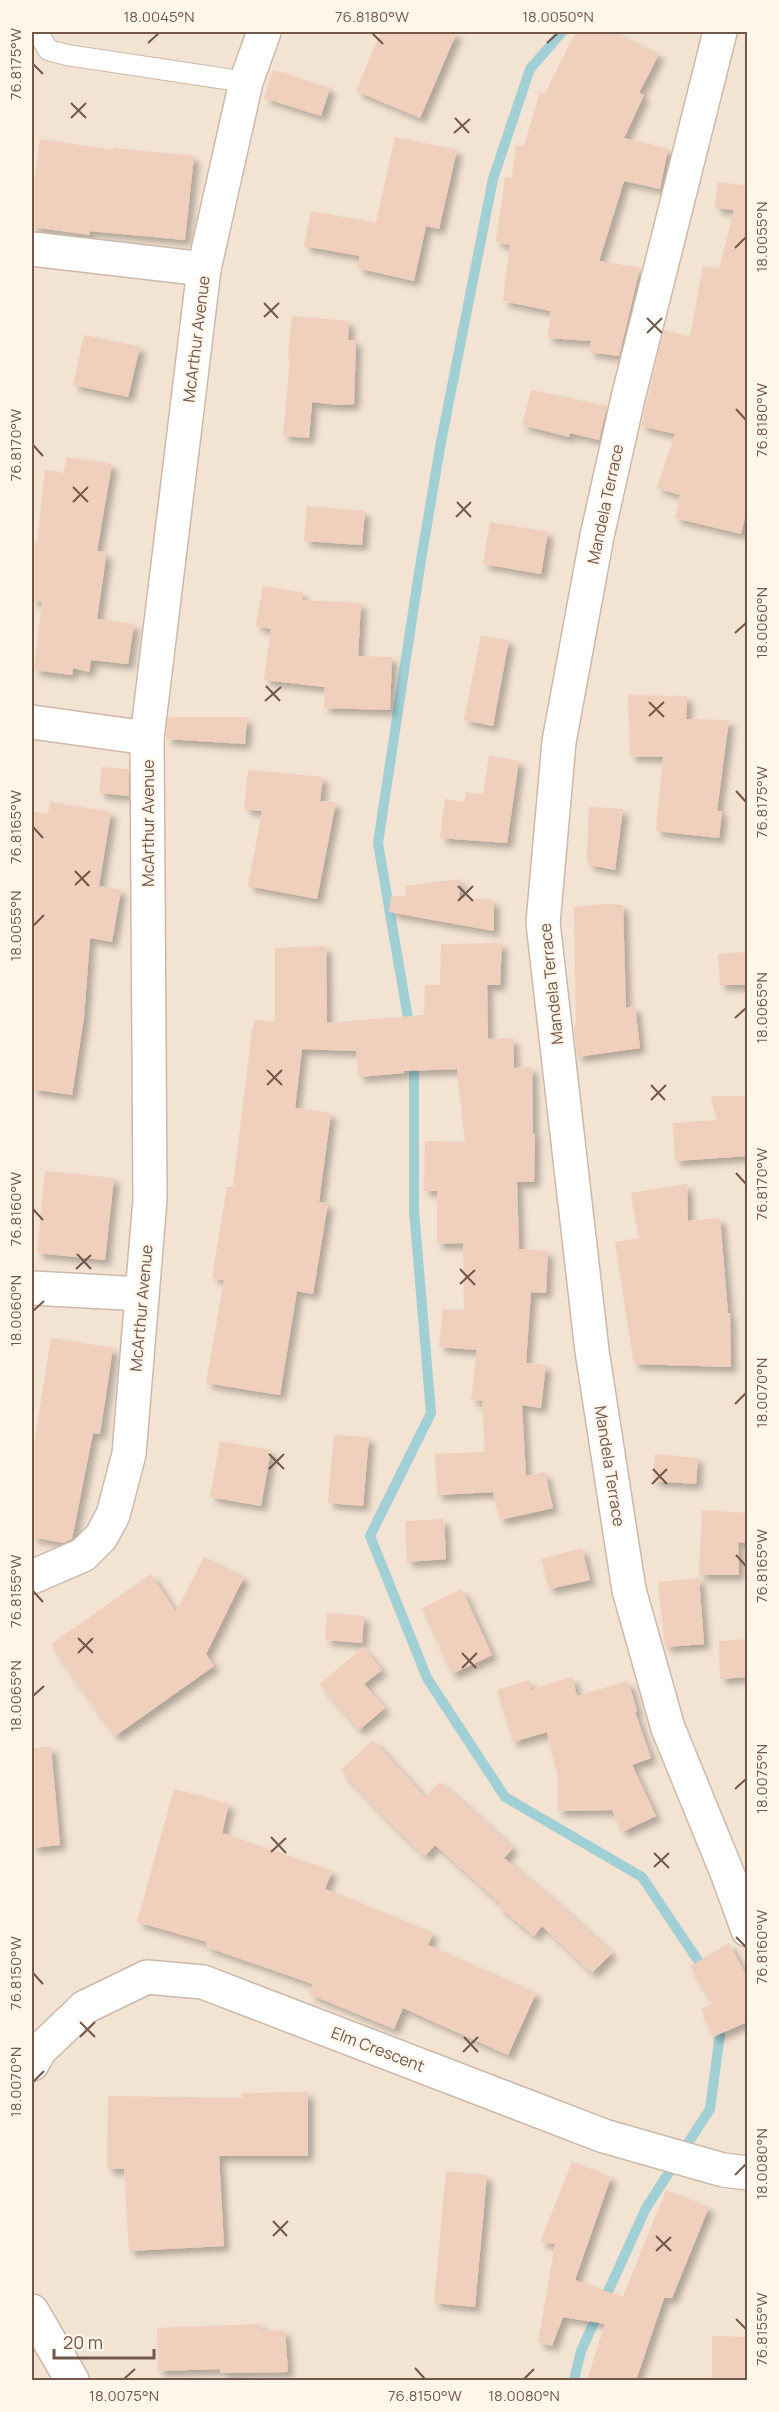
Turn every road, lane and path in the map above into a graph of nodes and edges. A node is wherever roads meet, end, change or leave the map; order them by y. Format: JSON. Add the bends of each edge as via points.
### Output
{"nodes":[{"id":1,"x":38,"y":32,"type":"edge"},
{"id":2,"x":264,"y":32,"type":"edge"},
{"id":3,"x":720,"y":32,"type":"edge"},
{"id":4,"x":246,"y":82,"type":"junction"},
{"id":5,"x":32,"y":249,"type":"edge"},
{"id":6,"x":204,"y":269,"type":"junction"},
{"id":7,"x":32,"y":722,"type":"edge"},
{"id":8,"x":147,"y":738,"type":"junction"},
{"id":9,"x":32,"y":1288,"type":"edge"},
{"id":10,"x":142,"y":1294,"type":"junction"},
{"id":11,"x":32,"y":1577,"type":"edge"},
{"id":12,"x":747,"y":1930,"type":"edge"},
{"id":13,"x":32,"y":2064,"type":"edge"},
{"id":14,"x":735,"y":2172,"type":"edge"},
{"id":15,"x":32,"y":2311,"type":"edge"},
{"id":16,"x":72,"y":2380,"type":"edge"}],
"edges":[{"from":1,"to":4,"type":"lane","via":[[48,51]]},
{"from":2,"to":4,"type":"street","name":"McArthur Avenue"},
{"from":3,"to":12,"type":"street","name":"Mandela Terrace","via":[[597,536],[559,742],[543,923],[592,1351],[629,1590],[668,1728]]},
{"from":4,"to":6,"type":"street","name":"McArthur Avenue"},
{"from":5,"to":6,"type":"street"},
{"from":6,"to":8,"type":"street","name":"McArthur Avenue"},
{"from":7,"to":8,"type":"street"},
{"from":8,"to":10,"type":"street","name":"McArthur Avenue","via":[[150,1199]]},
{"from":9,"to":10,"type":"street"},
{"from":10,"to":11,"type":"street","name":"McArthur Avenue","via":[[129,1454],[113,1515],[101,1537],[83,1555]]},
{"from":13,"to":14,"type":"street","name":"Elm Crescent","via":[[40,2050],[85,2007],[147,1977],[203,1982],[604,2136]]},
{"from":15,"to":16,"type":"street"}]}
